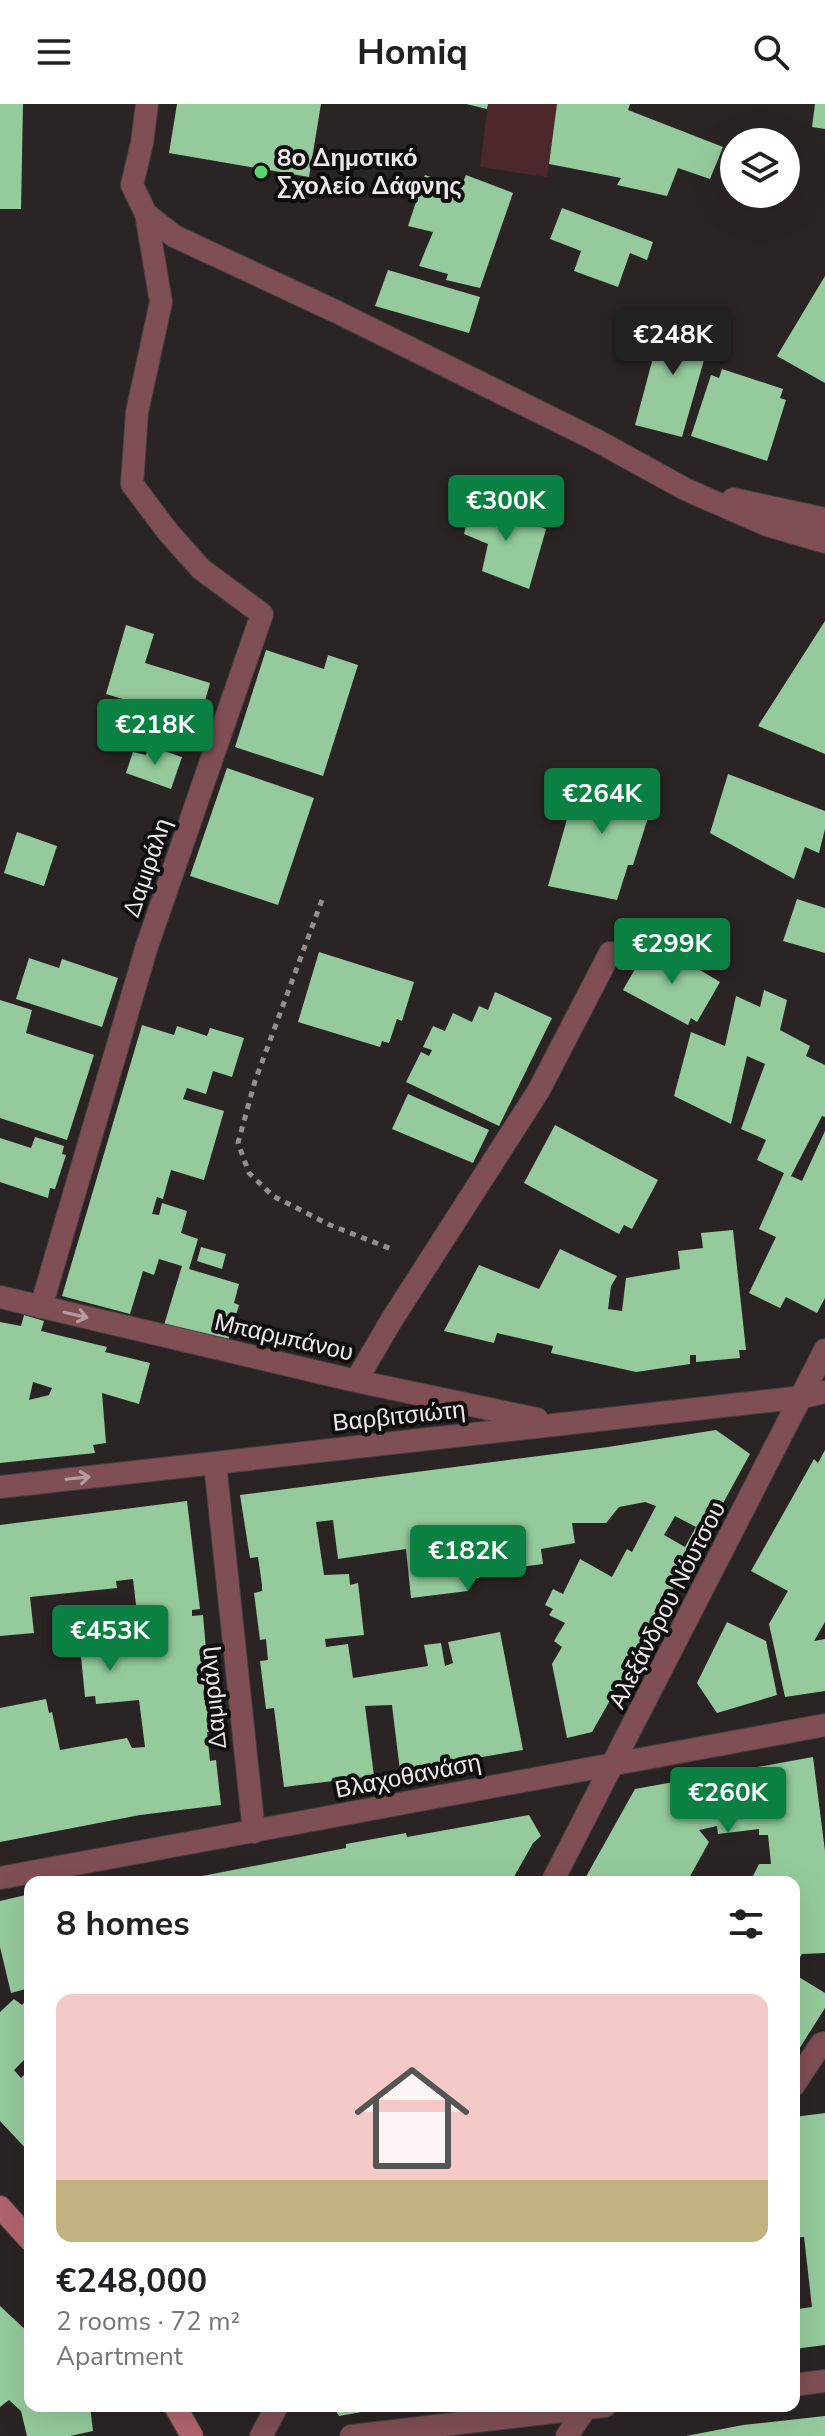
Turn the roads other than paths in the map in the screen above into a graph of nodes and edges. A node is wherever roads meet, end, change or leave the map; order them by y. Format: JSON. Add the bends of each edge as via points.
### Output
{"nodes":[{"id":1,"x":147,"y":104,"type":"edge"},
{"id":2,"x":146,"y":214,"type":"junction"},
{"id":3,"x":685,"y":489,"type":"junction"},
{"id":4,"x":825,"y":519,"type":"edge"},
{"id":5,"x":825,"y":542,"type":"edge"},
{"id":6,"x":610,"y":953,"type":"dead end"},
{"id":7,"x":0,"y":1297,"type":"edge"},
{"id":8,"x":41,"y":1307,"type":"junction"},
{"id":9,"x":825,"y":1350,"type":"edge"},
{"id":10,"x":356,"y":1381,"type":"junction"},
{"id":11,"x":814,"y":1395,"type":"edge"},
{"id":12,"x":557,"y":1424,"type":"junction"},
{"id":13,"x":215,"y":1463,"type":"junction"},
{"id":14,"x":0,"y":1487,"type":"edge"},
{"id":15,"x":825,"y":1725,"type":"edge"},
{"id":16,"x":614,"y":1764,"type":"junction"},
{"id":17,"x":254,"y":1832,"type":"junction"},
{"id":18,"x":555,"y":1876,"type":"edge"},
{"id":19,"x":0,"y":1878,"type":"edge"},
{"id":20,"x":825,"y":2043,"type":"edge"},
{"id":21,"x":800,"y":2076,"type":"edge"},
{"id":22,"x":0,"y":2207,"type":"edge"},
{"id":23,"x":24,"y":2233,"type":"edge"},
{"id":24,"x":825,"y":2381,"type":"edge"},
{"id":25,"x":800,"y":2384,"type":"edge"},
{"id":26,"x":178,"y":2412,"type":"edge"},
{"id":27,"x":274,"y":2412,"type":"edge"},
{"id":28,"x":551,"y":2412,"type":"edge"},
{"id":29,"x":589,"y":2412,"type":"edge"},
{"id":30,"x":192,"y":2436,"type":"edge"},
{"id":31,"x":261,"y":2436,"type":"edge"},
{"id":32,"x":351,"y":2436,"type":"edge"},
{"id":33,"x":567,"y":2436,"type":"edge"}],
"edges":[{"from":1,"to":2,"type":"street","via":[[132,185]]},
{"from":2,"to":3,"type":"street","via":[[174,236],[566,424]]},
{"from":2,"to":8,"type":"street","name":"Δαμιράλη","via":[[161,302],[137,412],[132,484],[201,569],[262,614],[146,949]]},
{"from":3,"to":4,"type":"street"},
{"from":3,"to":5,"type":"street","via":[[767,525]]},
{"from":6,"to":10,"type":"street","via":[[539,1090]]},
{"from":7,"to":8,"type":"street","name":"Μπαρμπάνου"},
{"from":8,"to":10,"type":"street","name":"Μπαρμπάνου","one_way":true},
{"from":9,"to":11,"type":"street","name":"Αλεξάνδρου Νόυτσου"},
{"from":10,"to":12,"type":"street","name":"Μπαρμπάνου"},
{"from":11,"to":12,"type":"street","name":"Βαρβιτσιώτη"},
{"from":11,"to":16,"type":"street","name":"Αλεξάνδρου Νόυτσου"},
{"from":12,"to":13,"type":"street","name":"Βαρβιτσιώτη"},
{"from":14,"to":13,"type":"street","name":"Βαρβιτσιώτη","one_way":true},
{"from":13,"to":17,"type":"street","name":"Δαμιράλη"},
{"from":15,"to":16,"type":"street","name":"Βλαχοθανάση"},
{"from":16,"to":17,"type":"street","name":"Βλαχοθανάση"},
{"from":16,"to":18,"type":"street","name":"Αλεξάνδρου Νόυτσου"},
{"from":17,"to":19,"type":"street","name":"Βλαχοθανάση"},
{"from":20,"to":21,"type":"street"},
{"from":22,"to":23,"type":"main road"},
{"from":24,"to":25,"type":"street"},
{"from":26,"to":30,"type":"main road"},
{"from":27,"to":31,"type":"street"},
{"from":28,"to":32,"type":"street"},
{"from":29,"to":33,"type":"street"}]}
